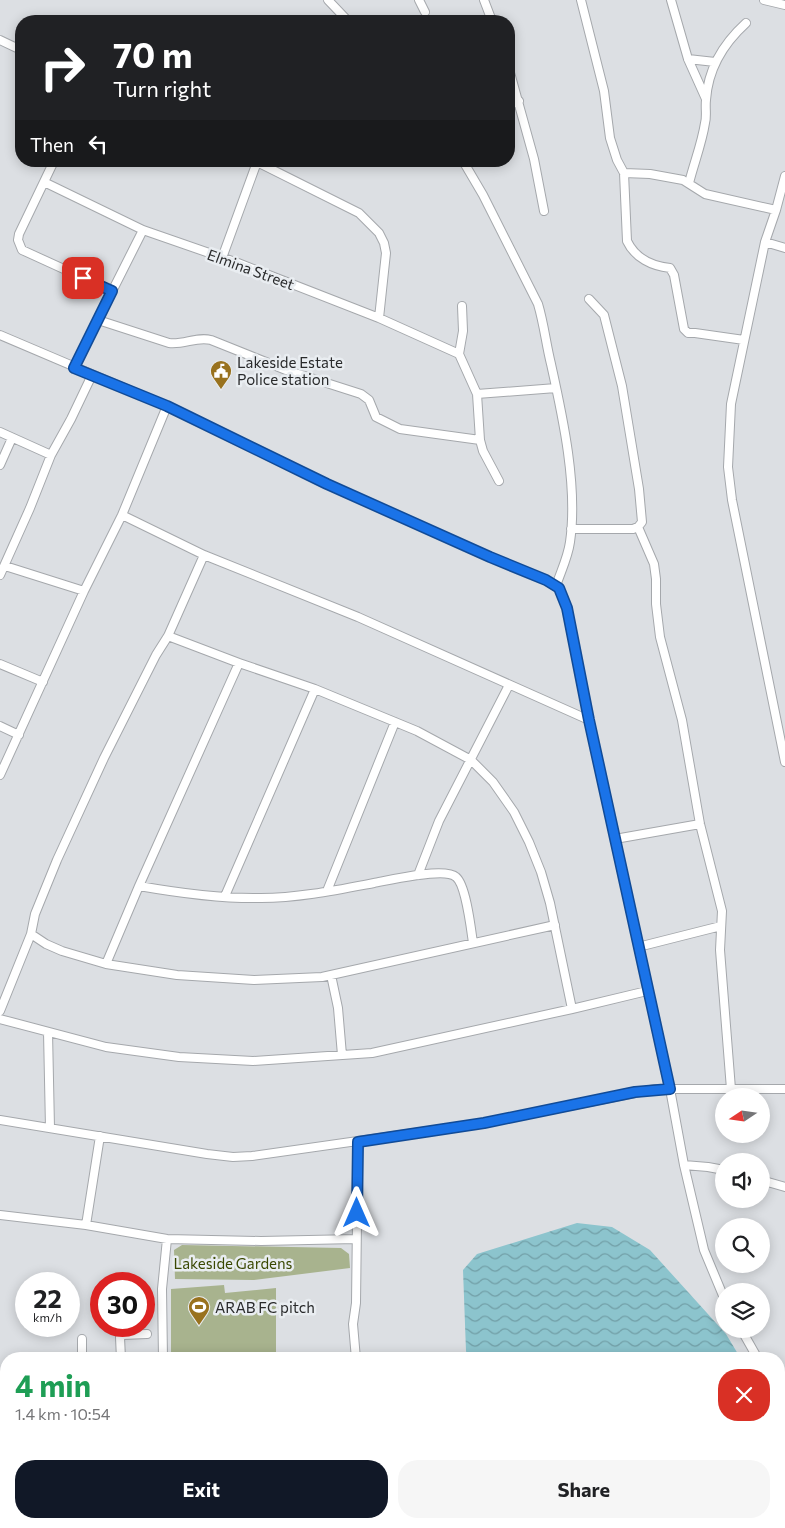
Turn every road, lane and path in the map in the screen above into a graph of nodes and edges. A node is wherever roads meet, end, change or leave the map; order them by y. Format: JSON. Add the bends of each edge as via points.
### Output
{"nodes":[{"id":1,"x":328,"y":0,"type":"edge"},
{"id":2,"x":419,"y":0,"type":"edge"},
{"id":3,"x":484,"y":0,"type":"edge"},
{"id":4,"x":581,"y":0,"type":"edge"},
{"id":5,"x":671,"y":0,"type":"edge"},
{"id":6,"x":764,"y":0,"type":"edge"},
{"id":7,"x":785,"y":5,"type":"edge"},
{"id":8,"x":425,"y":12,"type":"dead end"},
{"id":9,"x":342,"y":15,"type":"edge"},
{"id":10,"x":490,"y":15,"type":"edge"},
{"id":11,"x":746,"y":23,"type":"dead end"},
{"id":12,"x":0,"y":40,"type":"edge"},
{"id":13,"x":15,"y":47,"type":"edge"},
{"id":14,"x":688,"y":59,"type":"junction"},
{"id":15,"x":715,"y":62,"type":"junction"},
{"id":16,"x":515,"y":88,"type":"edge"},
{"id":17,"x":706,"y":99,"type":"junction"},
{"id":18,"x":519,"y":101,"type":"junction"},
{"id":19,"x":515,"y":102,"type":"edge"},
{"id":20,"x":51,"y":167,"type":"edge"},
{"id":21,"x":254,"y":167,"type":"edge"},
{"id":22,"x":266,"y":167,"type":"edge"},
{"id":23,"x":467,"y":167,"type":"edge"},
{"id":24,"x":624,"y":173,"type":"junction"},
{"id":25,"x":785,"y":176,"type":"edge"},
{"id":26,"x":44,"y":182,"type":"junction"},
{"id":27,"x":689,"y":183,"type":"junction"},
{"id":28,"x":776,"y":210,"type":"junction"},
{"id":29,"x":544,"y":211,"type":"dead end"},
{"id":30,"x":143,"y":230,"type":"junction"},
{"id":31,"x":765,"y":242,"type":"junction"},
{"id":32,"x":785,"y":248,"type":"edge"},
{"id":33,"x":222,"y":258,"type":"junction"},
{"id":34,"x":112,"y":291,"type":"junction"},
{"id":35,"x":589,"y":299,"type":"dead end"},
{"id":36,"x":462,"y":306,"type":"dead end"},
{"id":37,"x":379,"y":318,"type":"junction"},
{"id":38,"x":98,"y":320,"type":"junction"},
{"id":39,"x":0,"y":335,"type":"edge"},
{"id":40,"x":744,"y":340,"type":"junction"},
{"id":41,"x":459,"y":354,"type":"junction"},
{"id":42,"x":74,"y":368,"type":"junction"},
{"id":43,"x":92,"y":375,"type":"junction"},
{"id":44,"x":556,"y":388,"type":"junction"},
{"id":45,"x":477,"y":394,"type":"junction"},
{"id":46,"x":167,"y":406,"type":"junction"},
{"id":47,"x":0,"y":432,"type":"edge"},
{"id":48,"x":12,"y":438,"type":"junction"},
{"id":49,"x":480,"y":440,"type":"junction"},
{"id":50,"x":51,"y":455,"type":"junction"},
{"id":51,"x":0,"y":465,"type":"edge"},
{"id":52,"x":499,"y":481,"type":"dead end"},
{"id":53,"x":122,"y":515,"type":"junction"},
{"id":54,"x":638,"y":527,"type":"junction"},
{"id":55,"x":571,"y":529,"type":"junction"},
{"id":56,"x":204,"y":555,"type":"junction"},
{"id":57,"x":5,"y":566,"type":"junction"},
{"id":58,"x":0,"y":575,"type":"edge"},
{"id":59,"x":556,"y":586,"type":"junction"},
{"id":60,"x":84,"y":591,"type":"junction"},
{"id":61,"x":168,"y":636,"type":"junction"},
{"id":62,"x":239,"y":663,"type":"junction"},
{"id":63,"x":0,"y":664,"type":"edge"},
{"id":64,"x":43,"y":682,"type":"junction"},
{"id":65,"x":509,"y":685,"type":"junction"},
{"id":66,"x":315,"y":689,"type":"junction"},
{"id":67,"x":589,"y":720,"type":"junction"},
{"id":68,"x":395,"y":722,"type":"junction"},
{"id":69,"x":0,"y":726,"type":"edge"},
{"id":70,"x":19,"y":735,"type":"junction"},
{"id":71,"x":471,"y":760,"type":"junction"},
{"id":72,"x":785,"y":762,"type":"edge"},
{"id":73,"x":0,"y":775,"type":"edge"},
{"id":74,"x":700,"y":824,"type":"junction"},
{"id":75,"x":615,"y":839,"type":"junction"},
{"id":76,"x":418,"y":875,"type":"junction"},
{"id":77,"x":139,"y":886,"type":"junction"},
{"id":78,"x":327,"y":891,"type":"junction"},
{"id":79,"x":225,"y":896,"type":"junction"},
{"id":80,"x":555,"y":925,"type":"junction"},
{"id":81,"x":722,"y":926,"type":"junction"},
{"id":82,"x":31,"y":934,"type":"junction"},
{"id":83,"x":473,"y":943,"type":"junction"},
{"id":84,"x":638,"y":947,"type":"junction"},
{"id":85,"x":106,"y":964,"type":"junction"},
{"id":86,"x":331,"y":975,"type":"junction"},
{"id":87,"x":647,"y":991,"type":"junction"},
{"id":88,"x":572,"y":1009,"type":"junction"},
{"id":89,"x":0,"y":1012,"type":"edge"},
{"id":90,"x":0,"y":1019,"type":"edge"},
{"id":91,"x":48,"y":1032,"type":"junction"},
{"id":92,"x":342,"y":1055,"type":"junction"},
{"id":93,"x":731,"y":1088,"type":"edge"},
{"id":94,"x":670,"y":1089,"type":"junction"},
{"id":95,"x":715,"y":1089,"type":"edge"},
{"id":96,"x":770,"y":1089,"type":"edge"},
{"id":97,"x":785,"y":1089,"type":"edge"},
{"id":98,"x":0,"y":1120,"type":"edge"},
{"id":99,"x":50,"y":1128,"type":"junction"},
{"id":100,"x":100,"y":1136,"type":"junction"},
{"id":101,"x":358,"y":1142,"type":"junction"},
{"id":102,"x":684,"y":1165,"type":"junction"},
{"id":103,"x":715,"y":1169,"type":"edge"},
{"id":104,"x":770,"y":1183,"type":"edge"},
{"id":105,"x":785,"y":1187,"type":"edge"},
{"id":106,"x":0,"y":1214,"type":"edge"},
{"id":107,"x":86,"y":1225,"type":"junction"},
{"id":108,"x":167,"y":1239,"type":"junction"},
{"id":109,"x":356,"y":1239,"type":"junction"},
{"id":110,"x":718,"y":1283,"type":"edge"},
{"id":111,"x":120,"y":1337,"type":"edge"},
{"id":112,"x":746,"y":1338,"type":"edge"},
{"id":113,"x":82,"y":1340,"type":"dead end"},
{"id":114,"x":82,"y":1352,"type":"edge"},
{"id":115,"x":121,"y":1352,"type":"edge"},
{"id":116,"x":163,"y":1352,"type":"edge"},
{"id":117,"x":355,"y":1352,"type":"edge"},
{"id":118,"x":754,"y":1352,"type":"edge"}],
"edges":[{"from":1,"to":9,"type":"street"},
{"from":2,"to":8,"type":"street"},
{"from":3,"to":10,"type":"street"},
{"from":4,"to":24,"type":"street","via":[[604,90],[610,138]]},
{"from":5,"to":14,"type":"street"},
{"from":6,"to":7,"type":"street"},
{"from":11,"to":15,"type":"street"},
{"from":12,"to":13,"type":"street"},
{"from":14,"to":15,"type":"street"},
{"from":14,"to":17,"type":"street"},
{"from":15,"to":17,"type":"street"},
{"from":16,"to":18,"type":"street"},
{"from":17,"to":27,"type":"street","via":[[706,122]]},
{"from":18,"to":19,"type":"street"},
{"from":18,"to":29,"type":"street"},
{"from":20,"to":26,"type":"street"},
{"from":21,"to":33,"type":"street"},
{"from":22,"to":37,"type":"street","via":[[359,213],[379,233],[386,253]]},
{"from":23,"to":44,"type":"street","via":[[538,304]]},
{"from":24,"to":27,"type":"street","via":[[668,177]]},
{"from":24,"to":40,"type":"street","via":[[626,241],[655,267],[670,268],[684,329],[688,333]]},
{"from":25,"to":28,"type":"street"},
{"from":26,"to":30,"type":"street","name":"Elmina Street"},
{"from":26,"to":34,"type":"street","via":[[19,234],[22,250]]},
{"from":27,"to":28,"type":"street","via":[[705,194]]},
{"from":28,"to":31,"type":"street"},
{"from":30,"to":33,"type":"street","name":"Elmina Street"},
{"from":30,"to":34,"type":"street"},
{"from":31,"to":32,"type":"street"},
{"from":31,"to":40,"type":"street"},
{"from":33,"to":37,"type":"street","name":"Elmina Street"},
{"from":34,"to":38,"type":"street"},
{"from":35,"to":54,"type":"street","via":[[604,315],[622,386],[639,488],[642,522]]},
{"from":36,"to":41,"type":"street","via":[[463,331]]},
{"from":37,"to":41,"type":"street","name":"Elmina Street"},
{"from":38,"to":42,"type":"street"},
{"from":38,"to":49,"type":"street","via":[[170,343],[211,340],[286,370],[361,394],[369,400],[376,417],[400,430]]},
{"from":39,"to":42,"type":"street"},
{"from":40,"to":72,"type":"street","via":[[731,404],[728,467]]},
{"from":41,"to":45,"type":"street"},
{"from":42,"to":43,"type":"street"},
{"from":43,"to":46,"type":"street"},
{"from":43,"to":50,"type":"street"},
{"from":44,"to":45,"type":"street"},
{"from":44,"to":55,"type":"street","via":[[567,453]]},
{"from":45,"to":49,"type":"street"},
{"from":46,"to":53,"type":"street"},
{"from":46,"to":59,"type":"street","via":[[327,484]]},
{"from":47,"to":48,"type":"street"},
{"from":48,"to":50,"type":"street"},
{"from":48,"to":51,"type":"street"},
{"from":49,"to":52,"type":"street"},
{"from":50,"to":57,"type":"street"},
{"from":53,"to":56,"type":"street"},
{"from":53,"to":60,"type":"street"},
{"from":54,"to":55,"type":"street"},
{"from":54,"to":74,"type":"street","via":[[654,564],[660,637],[682,720]]},
{"from":55,"to":59,"type":"street","via":[[568,552]]},
{"from":56,"to":61,"type":"street"},
{"from":56,"to":65,"type":"street","via":[[358,617]]},
{"from":57,"to":58,"type":"street"},
{"from":57,"to":60,"type":"street"},
{"from":59,"to":67,"type":"street","via":[[567,608]]},
{"from":60,"to":64,"type":"street"},
{"from":61,"to":62,"type":"street"},
{"from":61,"to":82,"type":"street","via":[[104,758],[57,860],[35,914]]},
{"from":62,"to":66,"type":"street"},
{"from":62,"to":77,"type":"street"},
{"from":63,"to":64,"type":"street"},
{"from":64,"to":70,"type":"street"},
{"from":65,"to":67,"type":"street"},
{"from":65,"to":71,"type":"street"},
{"from":66,"to":68,"type":"street"},
{"from":66,"to":79,"type":"street"},
{"from":67,"to":75,"type":"street"},
{"from":68,"to":71,"type":"street"},
{"from":68,"to":78,"type":"street"},
{"from":69,"to":70,"type":"street"},
{"from":70,"to":73,"type":"street"},
{"from":71,"to":76,"type":"street","via":[[439,821]]},
{"from":71,"to":80,"type":"street","via":[[493,782],[514,812],[541,872]]},
{"from":74,"to":75,"type":"street"},
{"from":74,"to":81,"type":"street","via":[[721,903]]},
{"from":75,"to":84,"type":"street"},
{"from":76,"to":78,"type":"street"},
{"from":76,"to":83,"type":"street","via":[[449,873],[456,876],[467,904]]},
{"from":77,"to":79,"type":"street"},
{"from":77,"to":85,"type":"street"},
{"from":78,"to":79,"type":"street","via":[[261,898]]},
{"from":80,"to":83,"type":"street"},
{"from":80,"to":88,"type":"street"},
{"from":81,"to":84,"type":"street"},
{"from":81,"to":93,"type":"street","via":[[720,950]]},
{"from":82,"to":85,"type":"street","via":[[62,951]]},
{"from":82,"to":89,"type":"street"},
{"from":83,"to":86,"type":"street"},
{"from":84,"to":87,"type":"street"},
{"from":85,"to":86,"type":"street","via":[[177,975],[254,980]]},
{"from":86,"to":92,"type":"street"},
{"from":87,"to":88,"type":"street"},
{"from":87,"to":94,"type":"street"},
{"from":88,"to":92,"type":"street","via":[[372,1053]]},
{"from":90,"to":91,"type":"street"},
{"from":91,"to":92,"type":"street","via":[[106,1047],[179,1057],[253,1061]]},
{"from":91,"to":99,"type":"street"},
{"from":94,"to":95,"type":"street"},
{"from":94,"to":101,"type":"street","via":[[635,1092],[484,1123]]},
{"from":94,"to":102,"type":"street"},
{"from":96,"to":97,"type":"street"},
{"from":98,"to":99,"type":"street"},
{"from":99,"to":100,"type":"street"},
{"from":100,"to":101,"type":"street","via":[[233,1157]]},
{"from":100,"to":107,"type":"street"},
{"from":101,"to":109,"type":"street"},
{"from":102,"to":103,"type":"street"},
{"from":102,"to":110,"type":"street","via":[[704,1250]]},
{"from":104,"to":105,"type":"street"},
{"from":106,"to":107,"type":"street"},
{"from":107,"to":108,"type":"street"},
{"from":108,"to":109,"type":"street"},
{"from":108,"to":116,"type":"street","via":[[162,1289]]},
{"from":109,"to":117,"type":"street","via":[[353,1324]]},
{"from":111,"to":115,"type":"street"},
{"from":112,"to":118,"type":"street"},
{"from":113,"to":114,"type":"street"}]}
